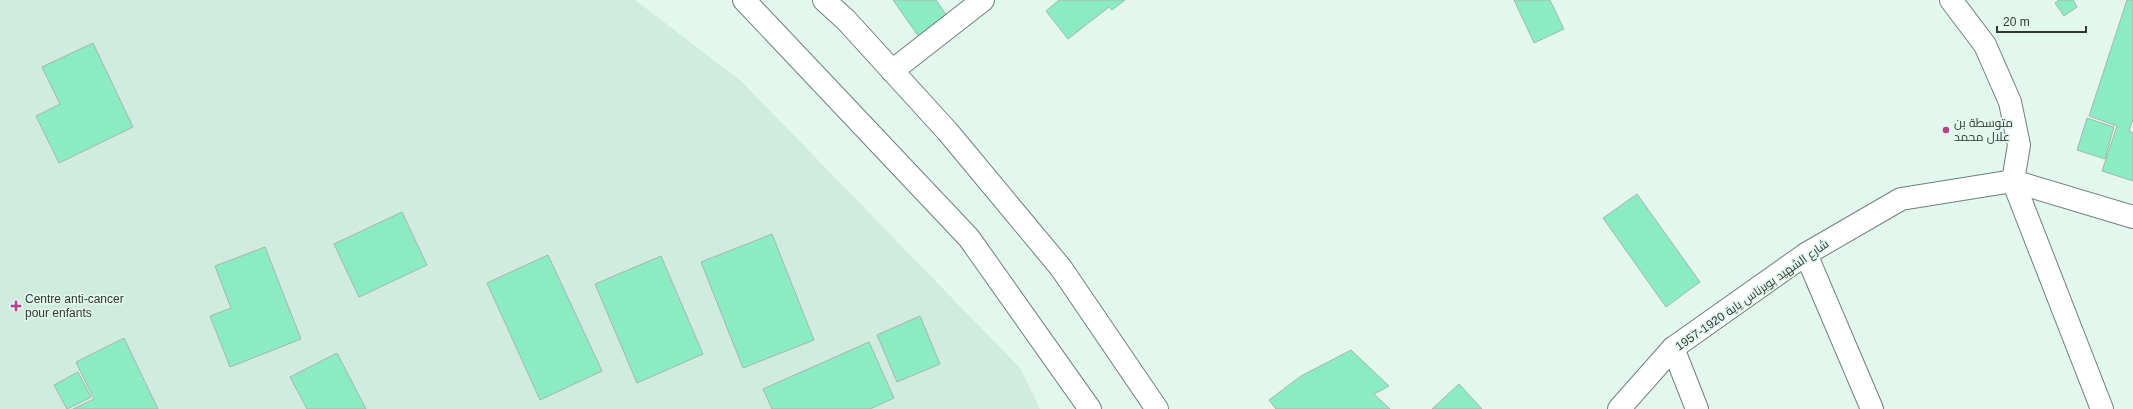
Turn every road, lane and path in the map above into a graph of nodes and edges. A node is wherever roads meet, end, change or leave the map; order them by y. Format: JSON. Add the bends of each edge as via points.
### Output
{"nodes":[{"id":1,"x":744,"y":0,"type":"edge"},
{"id":2,"x":824,"y":0,"type":"edge"},
{"id":3,"x":983,"y":0,"type":"edge"},
{"id":4,"x":1951,"y":0,"type":"edge"},
{"id":5,"x":892,"y":71,"type":"junction"},
{"id":6,"x":2013,"y":181,"type":"junction"},
{"id":7,"x":2133,"y":217,"type":"edge"},
{"id":8,"x":1806,"y":254,"type":"junction"},
{"id":9,"x":1673,"y":348,"type":"junction"},
{"id":10,"x":1090,"y":409,"type":"edge"},
{"id":11,"x":1157,"y":409,"type":"edge"},
{"id":12,"x":1619,"y":409,"type":"edge"},
{"id":13,"x":1697,"y":409,"type":"edge"},
{"id":14,"x":1872,"y":409,"type":"edge"},
{"id":15,"x":2102,"y":409,"type":"edge"}],
"edges":[{"from":1,"to":10,"type":"main road","via":[[969,238]]},
{"from":2,"to":5,"type":"main road","via":[[846,20]]},
{"from":3,"to":5,"type":"main road"},
{"from":4,"to":6,"type":"main road","via":[[1985,45],[2010,102],[2019,145]]},
{"from":5,"to":11,"type":"main road","via":[[948,132],[1061,268]]},
{"from":6,"to":7,"type":"main road","name":"شارع الشهيد بوبرناس ياية 1920-1957"},
{"from":6,"to":8,"type":"main road","name":"شارع الشهيد بوبرناس ياية 1920-1957","via":[[1901,199]]},
{"from":6,"to":15,"type":"main road"},
{"from":8,"to":9,"type":"main road","name":"شارع الشهيد بوبرناس ياية 1920-1957"},
{"from":8,"to":14,"type":"main road"},
{"from":9,"to":12,"type":"main road","name":"شارع الشهيد بوبرناس ياية 1920-1957"},
{"from":9,"to":13,"type":"main road"}]}
